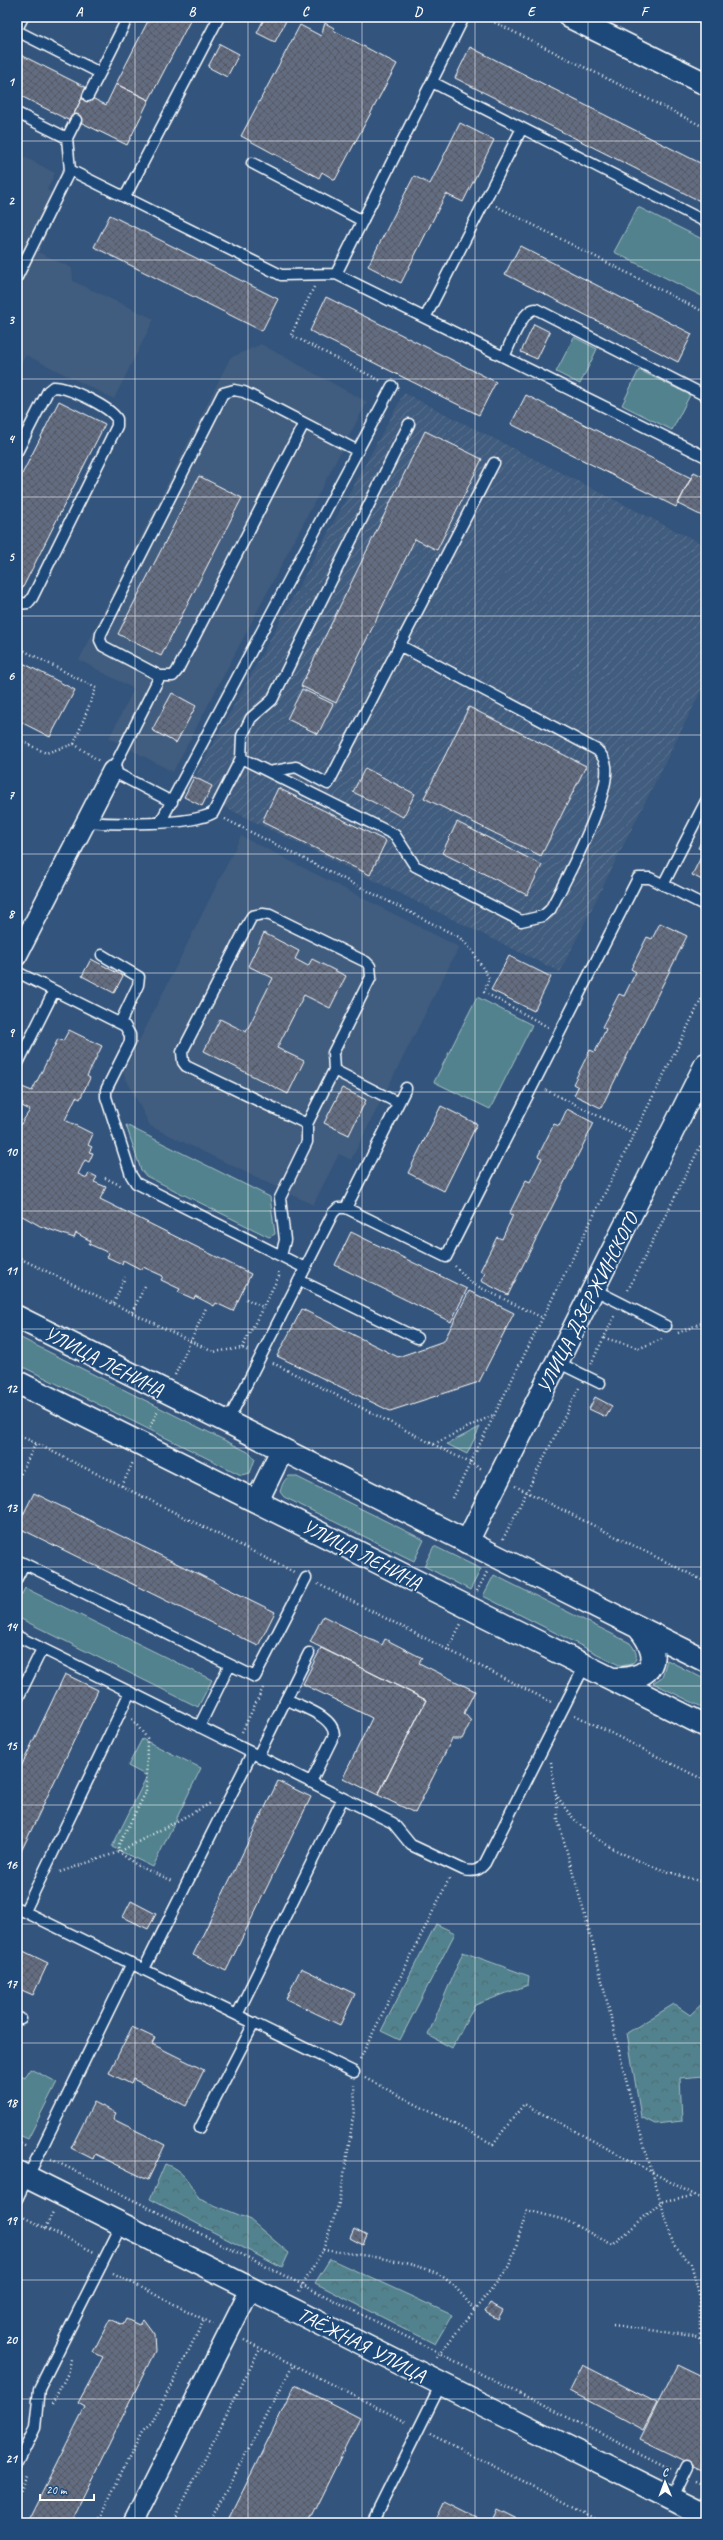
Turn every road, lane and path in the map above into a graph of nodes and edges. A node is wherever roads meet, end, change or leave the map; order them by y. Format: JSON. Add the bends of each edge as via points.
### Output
{"nodes":[{"id":1,"x":23,"y":17,"type":"edge"},
{"id":2,"x":128,"y":17,"type":"edge"},
{"id":3,"x":219,"y":17,"type":"edge"},
{"id":4,"x":464,"y":17,"type":"edge"},
{"id":5,"x":484,"y":17,"type":"edge"},
{"id":6,"x":570,"y":17,"type":"edge"},
{"id":7,"x":689,"y":17,"type":"edge"},
{"id":8,"x":706,"y":26,"type":"edge"},
{"id":9,"x":17,"y":30,"type":"edge"},
{"id":10,"x":100,"y":73,"type":"junction"},
{"id":11,"x":432,"y":82,"type":"junction"},
{"id":12,"x":706,"y":84,"type":"edge"},
{"id":13,"x":88,"y":96,"type":"dead end"},
{"id":14,"x":17,"y":113,"type":"edge"},
{"id":15,"x":76,"y":120,"type":"dead end"},
{"id":16,"x":522,"y":128,"type":"junction"},
{"id":17,"x":706,"y":128,"type":"edge"},
{"id":18,"x":67,"y":138,"type":"junction"},
{"id":19,"x":252,"y":163,"type":"dead end"},
{"id":20,"x":70,"y":170,"type":"junction"},
{"id":21,"x":126,"y":197,"type":"junction"},
{"id":22,"x":485,"y":200,"type":"junction"},
{"id":23,"x":363,"y":221,"type":"junction"},
{"id":24,"x":706,"y":222,"type":"edge"},
{"id":25,"x":336,"y":274,"type":"junction"},
{"id":26,"x":320,"y":275,"type":"junction"},
{"id":27,"x":17,"y":277,"type":"edge"},
{"id":28,"x":706,"y":313,"type":"edge"},
{"id":29,"x":425,"y":318,"type":"junction"},
{"id":30,"x":504,"y":357,"type":"junction"},
{"id":31,"x":392,"y":386,"type":"joint"},
{"id":32,"x":706,"y":396,"type":"edge"},
{"id":33,"x":304,"y":423,"type":"junction"},
{"id":34,"x":409,"y":424,"type":"dead end"},
{"id":35,"x":358,"y":451,"type":"junction"},
{"id":36,"x":17,"y":452,"type":"edge"},
{"id":37,"x":706,"y":457,"type":"edge"},
{"id":38,"x":494,"y":463,"type":"dead end"},
{"id":39,"x":17,"y":604,"type":"edge"},
{"id":40,"x":399,"y":646,"type":"junction"},
{"id":41,"x":17,"y":647,"type":"edge"},
{"id":42,"x":160,"y":676,"type":"junction"},
{"id":43,"x":17,"y":739,"type":"edge"},
{"id":44,"x":74,"y":744,"type":"junction"},
{"id":45,"x":241,"y":758,"type":"junction"},
{"id":46,"x":112,"y":770,"type":"junction"},
{"id":47,"x":269,"y":772,"type":"junction"},
{"id":48,"x":706,"y":801,"type":"edge"},
{"id":49,"x":172,"y":802,"type":"junction"},
{"id":50,"x":213,"y":813,"type":"junction"},
{"id":51,"x":161,"y":821,"type":"junction"},
{"id":52,"x":85,"y":822,"type":"junction"},
{"id":53,"x":663,"y":885,"type":"junction"},
{"id":54,"x":706,"y":906,"type":"edge"},
{"id":55,"x":102,"y":955,"type":"dead end"},
{"id":56,"x":17,"y":956,"type":"edge"},
{"id":57,"x":17,"y":972,"type":"edge"},
{"id":58,"x":706,"y":990,"type":"edge"},
{"id":59,"x":54,"y":991,"type":"junction"},
{"id":60,"x":120,"y":1023,"type":"junction"},
{"id":61,"x":559,"y":1033,"type":"junction"},
{"id":62,"x":706,"y":1064,"type":"edge"},
{"id":63,"x":17,"y":1065,"type":"edge"},
{"id":64,"x":334,"y":1070,"type":"junction"},
{"id":65,"x":533,"y":1084,"type":"junction"},
{"id":66,"x":406,"y":1088,"type":"dead end"},
{"id":67,"x":398,"y":1102,"type":"junction"},
{"id":68,"x":307,"y":1124,"type":"junction"},
{"id":69,"x":634,"y":1133,"type":"junction"},
{"id":70,"x":706,"y":1135,"type":"edge"},
{"id":71,"x":105,"y":1178,"type":"dead end"},
{"id":72,"x":125,"y":1188,"type":"dead end"},
{"id":73,"x":346,"y":1208,"type":"junction"},
{"id":74,"x":280,"y":1256,"type":"junction"},
{"id":75,"x":446,"y":1257,"type":"junction"},
{"id":76,"x":277,"y":1266,"type":"dead end"},
{"id":77,"x":305,"y":1268,"type":"junction"},
{"id":78,"x":125,"y":1277,"type":"dead end"},
{"id":79,"x":299,"y":1280,"type":"junction"},
{"id":80,"x":145,"y":1286,"type":"dead end"},
{"id":81,"x":593,"y":1289,"type":"junction"},
{"id":82,"x":246,"y":1299,"type":"dead end"},
{"id":83,"x":114,"y":1303,"type":"dead end"},
{"id":84,"x":621,"y":1304,"type":"junction"},
{"id":85,"x":263,"y":1307,"type":"junction"},
{"id":86,"x":206,"y":1308,"type":"dead end"},
{"id":87,"x":132,"y":1312,"type":"dead end"},
{"id":88,"x":17,"y":1317,"type":"edge"},
{"id":89,"x":543,"y":1318,"type":"junction"},
{"id":90,"x":666,"y":1326,"type":"dead end"},
{"id":91,"x":417,"y":1338,"type":"dead end"},
{"id":92,"x":242,"y":1348,"type":"dead end"},
{"id":93,"x":557,"y":1362,"type":"junction"},
{"id":94,"x":585,"y":1376,"type":"junction"},
{"id":95,"x":17,"y":1382,"type":"edge"},
{"id":96,"x":600,"y":1383,"type":"dead end"},
{"id":97,"x":166,"y":1393,"type":"junction"},
{"id":98,"x":495,"y":1414,"type":"junction"},
{"id":99,"x":227,"y":1423,"type":"junction"},
{"id":100,"x":17,"y":1434,"type":"edge"},
{"id":101,"x":36,"y":1443,"type":"junction"},
{"id":102,"x":142,"y":1443,"type":"junction"},
{"id":103,"x":433,"y":1445,"type":"dead end"},
{"id":104,"x":282,"y":1450,"type":"junction"},
{"id":105,"x":470,"y":1464,"type":"junction"},
{"id":106,"x":499,"y":1478,"type":"junction"},
{"id":107,"x":17,"y":1481,"type":"edge"},
{"id":108,"x":122,"y":1486,"type":"junction"},
{"id":109,"x":527,"y":1492,"type":"junction"},
{"id":110,"x":453,"y":1498,"type":"dead end"},
{"id":111,"x":257,"y":1501,"type":"junction"},
{"id":112,"x":467,"y":1542,"type":"junction"},
{"id":113,"x":495,"y":1556,"type":"junction"},
{"id":114,"x":20,"y":1562,"type":"edge"},
{"id":115,"x":17,"y":1578,"type":"edge"},
{"id":116,"x":306,"y":1578,"type":"junction"},
{"id":117,"x":706,"y":1582,"type":"edge"},
{"id":118,"x":469,"y":1608,"type":"junction"},
{"id":119,"x":638,"y":1627,"type":"junction"},
{"id":120,"x":17,"y":1636,"type":"edge"},
{"id":121,"x":42,"y":1649,"type":"junction"},
{"id":122,"x":447,"y":1650,"type":"junction"},
{"id":123,"x":309,"y":1654,"type":"dead end"},
{"id":124,"x":706,"y":1661,"type":"edge"},
{"id":125,"x":585,"y":1665,"type":"junction"},
{"id":126,"x":229,"y":1666,"type":"junction"},
{"id":127,"x":613,"y":1678,"type":"junction"},
{"id":128,"x":130,"y":1692,"type":"junction"},
{"id":129,"x":286,"y":1699,"type":"junction"},
{"id":130,"x":17,"y":1700,"type":"edge"},
{"id":131,"x":122,"y":1708,"type":"junction"},
{"id":132,"x":564,"y":1709,"type":"junction"},
{"id":133,"x":706,"y":1726,"type":"edge"},
{"id":134,"x":200,"y":1727,"type":"junction"},
{"id":135,"x":548,"y":1740,"type":"junction"},
{"id":136,"x":255,"y":1755,"type":"junction"},
{"id":137,"x":706,"y":1781,"type":"edge"},
{"id":138,"x":311,"y":1782,"type":"junction"},
{"id":139,"x":556,"y":1794,"type":"junction"},
{"id":140,"x":343,"y":1798,"type":"junction"},
{"id":141,"x":213,"y":1802,"type":"dead end"},
{"id":142,"x":119,"y":1852,"type":"junction"},
{"id":143,"x":455,"y":1866,"type":"junction"},
{"id":144,"x":40,"y":1879,"type":"junction"},
{"id":145,"x":177,"y":1883,"type":"dead end"},
{"id":146,"x":706,"y":1883,"type":"edge"},
{"id":147,"x":21,"y":1909,"type":"edge"},
{"id":148,"x":132,"y":1963,"type":"junction"},
{"id":149,"x":144,"y":1969,"type":"junction"},
{"id":150,"x":237,"y":2015,"type":"junction"},
{"id":151,"x":254,"y":2023,"type":"junction"},
{"id":152,"x":354,"y":2072,"type":"junction"},
{"id":153,"x":200,"y":2128,"type":"dead end"},
{"id":154,"x":17,"y":2142,"type":"edge"},
{"id":155,"x":40,"y":2153,"type":"junction"},
{"id":156,"x":652,"y":2172,"type":"junction"},
{"id":157,"x":22,"y":2175,"type":"edge"},
{"id":158,"x":695,"y":2196,"type":"junction"},
{"id":159,"x":17,"y":2199,"type":"edge"},
{"id":160,"x":706,"y":2200,"type":"edge"},
{"id":161,"x":662,"y":2201,"type":"junction"},
{"id":162,"x":17,"y":2214,"type":"edge"},
{"id":163,"x":122,"y":2224,"type":"junction"},
{"id":164,"x":323,"y":2250,"type":"junction"},
{"id":165,"x":105,"y":2258,"type":"junction"},
{"id":166,"x":112,"y":2272,"type":"junction"},
{"id":167,"x":108,"y":2279,"type":"dead end"},
{"id":168,"x":302,"y":2285,"type":"junction"},
{"id":169,"x":251,"y":2288,"type":"junction"},
{"id":170,"x":289,"y":2308,"type":"junction"},
{"id":171,"x":474,"y":2310,"type":"junction"},
{"id":172,"x":204,"y":2320,"type":"junction"},
{"id":173,"x":706,"y":2323,"type":"edge"},
{"id":174,"x":613,"y":2324,"type":"dead end"},
{"id":175,"x":229,"y":2332,"type":"junction"},
{"id":176,"x":700,"y":2337,"type":"junction"},
{"id":177,"x":260,"y":2349,"type":"junction"},
{"id":178,"x":72,"y":2353,"type":"dead end"},
{"id":179,"x":440,"y":2353,"type":"junction"},
{"id":180,"x":706,"y":2358,"type":"edge"},
{"id":181,"x":293,"y":2365,"type":"junction"},
{"id":182,"x":432,"y":2379,"type":"junction"},
{"id":183,"x":49,"y":2410,"type":"dead end"},
{"id":184,"x":419,"y":2428,"type":"junction"},
{"id":185,"x":17,"y":2465,"type":"edge"},
{"id":186,"x":685,"y":2470,"type":"junction"},
{"id":187,"x":31,"y":2471,"type":"dead end"},
{"id":188,"x":706,"y":2486,"type":"edge"},
{"id":189,"x":17,"y":2498,"type":"edge"},
{"id":190,"x":671,"y":2499,"type":"junction"},
{"id":191,"x":706,"y":2516,"type":"edge"},
{"id":192,"x":97,"y":2523,"type":"edge"},
{"id":193,"x":133,"y":2523,"type":"edge"},
{"id":194,"x":172,"y":2523,"type":"edge"},
{"id":195,"x":209,"y":2523,"type":"edge"},
{"id":196,"x":372,"y":2523,"type":"edge"},
{"id":197,"x":606,"y":2523,"type":"edge"}],
"edges":[{"from":1,"to":9,"type":"lane"},
{"from":2,"to":10,"type":"lane"},
{"from":3,"to":21,"type":"lane"},
{"from":4,"to":11,"type":"lane"},
{"from":5,"to":17,"type":"path"},
{"from":6,"to":12,"type":"main road"},
{"from":7,"to":8,"type":"path"},
{"from":9,"to":10,"type":"lane"},
{"from":10,"to":13,"type":"lane"},
{"from":11,"to":16,"type":"lane"},
{"from":11,"to":23,"type":"lane"},
{"from":14,"to":18,"type":"lane"},
{"from":15,"to":18,"type":"lane"},
{"from":16,"to":22,"type":"lane"},
{"from":16,"to":24,"type":"lane"},
{"from":18,"to":20,"type":"lane"},
{"from":19,"to":23,"type":"lane"},
{"from":20,"to":21,"type":"lane"},
{"from":20,"to":27,"type":"lane"},
{"from":21,"to":26,"type":"lane","via":[[281,275]]},
{"from":22,"to":28,"type":"path"},
{"from":22,"to":29,"type":"lane"},
{"from":23,"to":25,"type":"lane"},
{"from":25,"to":26,"type":"lane"},
{"from":25,"to":29,"type":"lane"},
{"from":26,"to":31,"type":"path","via":[[291,335]]},
{"from":29,"to":30,"type":"lane"},
{"from":30,"to":32,"type":"lane","via":[[524,315],[536,309]]},
{"from":30,"to":37,"type":"lane"},
{"from":31,"to":35,"type":"lane"},
{"from":33,"to":35,"type":"lane"},
{"from":33,"to":42,"type":"lane","via":[[177,671],[173,676]]},
{"from":33,"to":42,"type":"lane","via":[[244,392],[234,390],[223,393],[218,400],[100,640],[103,646]]},
{"from":34,"to":45,"type":"lane","via":[[272,700],[251,718],[242,736]]},
{"from":35,"to":49,"type":"lane"},
{"from":36,"to":39,"type":"lane","via":[[48,391],[53,387],[65,388],[111,411],[118,419],[117,426],[32,598],[28,603]]},
{"from":38,"to":40,"type":"lane"},
{"from":40,"to":47,"type":"lane","via":[[328,784],[296,767]]},
{"from":40,"to":47,"type":"lane","via":[[597,750],[602,755],[606,765],[604,784],[582,848],[550,910],[543,916],[522,921],[415,866],[395,835]]},
{"from":41,"to":44,"type":"path","via":[[96,688]]},
{"from":42,"to":46,"type":"lane"},
{"from":43,"to":44,"type":"path","via":[[46,753]]},
{"from":44,"to":46,"type":"path"},
{"from":45,"to":47,"type":"lane"},
{"from":45,"to":50,"type":"lane"},
{"from":46,"to":49,"type":"lane"},
{"from":46,"to":52,"type":"street"},
{"from":48,"to":53,"type":"lane"},
{"from":49,"to":51,"type":"lane"},
{"from":50,"to":51,"type":"lane","via":[[200,818]]},
{"from":50,"to":61,"type":"path","via":[[459,937],[471,949],[489,978],[484,992]]},
{"from":51,"to":52,"type":"lane","via":[[132,824]]},
{"from":52,"to":56,"type":"street"},
{"from":53,"to":54,"type":"lane"},
{"from":53,"to":61,"type":"lane","via":[[645,877],[638,878],[634,883]]},
{"from":55,"to":60,"type":"lane","via":[[139,977],[138,986]]},
{"from":57,"to":59,"type":"lane"},
{"from":58,"to":69,"type":"path"},
{"from":59,"to":60,"type":"lane"},
{"from":59,"to":63,"type":"lane"},
{"from":60,"to":74,"type":"lane","via":[[130,1035],[130,1042],[106,1090],[106,1097],[131,1175],[136,1183]]},
{"from":61,"to":65,"type":"lane"},
{"from":62,"to":81,"type":"main road","name":"УЛИЦА ДЗЕРЖИНСКОГО"},
{"from":64,"to":67,"type":"lane"},
{"from":64,"to":68,"type":"lane"},
{"from":64,"to":68,"type":"lane","via":[[333,1052],[371,977],[370,966],[270,915],[252,916],[182,1052],[182,1058],[186,1066]]},
{"from":65,"to":69,"type":"path"},
{"from":65,"to":75,"type":"lane"},
{"from":66,"to":67,"type":"lane"},
{"from":67,"to":73,"type":"lane"},
{"from":68,"to":74,"type":"lane","via":[[305,1148],[280,1198],[285,1240]]},
{"from":69,"to":89,"type":"path"},
{"from":70,"to":84,"type":"path"},
{"from":71,"to":72,"type":"path"},
{"from":73,"to":75,"type":"lane"},
{"from":73,"to":77,"type":"lane","via":[[338,1208],[333,1213]]},
{"from":74,"to":77,"type":"lane"},
{"from":75,"to":89,"type":"path","via":[[471,1283]]},
{"from":76,"to":85,"type":"path","via":[[279,1276]]},
{"from":77,"to":79,"type":"lane"},
{"from":78,"to":83,"type":"path"},
{"from":79,"to":91,"type":"lane"},
{"from":79,"to":99,"type":"lane"},
{"from":80,"to":87,"type":"path"},
{"from":81,"to":84,"type":"lane"},
{"from":81,"to":93,"type":"main road","name":"УЛИЦА ДЗЕРЖИНСКОГО"},
{"from":82,"to":85,"type":"path"},
{"from":84,"to":90,"type":"lane"},
{"from":84,"to":94,"type":"path"},
{"from":85,"to":92,"type":"path"},
{"from":86,"to":97,"type":"path"},
{"from":88,"to":97,"type":"main road","name":"УЛИЦА ЛЕНИНА"},
{"from":89,"to":98,"type":"path"},
{"from":93,"to":94,"type":"lane"},
{"from":93,"to":106,"type":"main road","name":"УЛИЦА ДЗЕРЖИНСКОГО"},
{"from":94,"to":96,"type":"lane"},
{"from":94,"to":109,"type":"path"},
{"from":95,"to":102,"type":"main road","name":"УЛИЦА ЛЕНИНА"},
{"from":97,"to":99,"type":"main road","name":"УЛИЦА ЛЕНИНА"},
{"from":97,"to":102,"type":"path"},
{"from":98,"to":103,"type":"path"},
{"from":98,"to":105,"type":"path"},
{"from":99,"to":104,"type":"main road","name":"УЛИЦА ЛЕНИНА"},
{"from":100,"to":101,"type":"path"},
{"from":101,"to":107,"type":"path"},
{"from":101,"to":108,"type":"path"},
{"from":102,"to":108,"type":"path"},
{"from":102,"to":111,"type":"main road","name":"УЛИЦА ЛЕНИНА"},
{"from":104,"to":111,"type":"main road"},
{"from":104,"to":112,"type":"main road","name":"УЛИЦА ЛЕНИНА"},
{"from":105,"to":106,"type":"path"},
{"from":105,"to":110,"type":"path"},
{"from":106,"to":109,"type":"path"},
{"from":106,"to":112,"type":"main road","name":"УЛИЦА ДЗЕРЖИНСКОГО"},
{"from":108,"to":116,"type":"path"},
{"from":109,"to":113,"type":"path"},
{"from":109,"to":117,"type":"path"},
{"from":111,"to":118,"type":"main road","name":"УЛИЦА ЛЕНИНА"},
{"from":112,"to":113,"type":"main road","name":"УЛИЦА ЛЕНИНА"},
{"from":113,"to":118,"type":"path"},
{"from":113,"to":119,"type":"main road","name":"УЛИЦА ЛЕНИНА"},
{"from":114,"to":115,"type":"lane"},
{"from":114,"to":126,"type":"lane"},
{"from":116,"to":122,"type":"path"},
{"from":116,"to":126,"type":"lane","via":[[258,1674],[255,1677],[250,1676]]},
{"from":118,"to":122,"type":"path"},
{"from":118,"to":125,"type":"main road","name":"УЛИЦА ЛЕНИНА"},
{"from":119,"to":124,"type":"main road","name":"УЛИЦА ЛЕНИНА"},
{"from":119,"to":127,"type":"main road","via":[[648,1638],[652,1651],[650,1667],[638,1677]]},
{"from":120,"to":121,"type":"lane"},
{"from":121,"to":128,"type":"lane"},
{"from":121,"to":130,"type":"lane"},
{"from":122,"to":132,"type":"path"},
{"from":123,"to":129,"type":"lane"},
{"from":125,"to":127,"type":"main road","name":"УЛИЦА ЛЕНИНА"},
{"from":125,"to":132,"type":"lane"},
{"from":126,"to":134,"type":"lane"},
{"from":127,"to":133,"type":"main road","name":"УЛИЦА ЛЕНИНА"},
{"from":128,"to":131,"type":"lane"},
{"from":128,"to":134,"type":"lane"},
{"from":129,"to":136,"type":"lane"},
{"from":129,"to":138,"type":"lane","via":[[329,1721],[334,1728],[334,1735]]},
{"from":131,"to":142,"type":"path","via":[[147,1738],[146,1792],[118,1846]]},
{"from":131,"to":144,"type":"lane"},
{"from":132,"to":135,"type":"lane"},
{"from":132,"to":137,"type":"path"},
{"from":134,"to":136,"type":"lane"},
{"from":135,"to":139,"type":"path"},
{"from":135,"to":143,"type":"lane","via":[[485,1863],[481,1868],[472,1871]]},
{"from":136,"to":138,"type":"lane"},
{"from":136,"to":149,"type":"lane"},
{"from":138,"to":140,"type":"lane"},
{"from":139,"to":146,"type":"path","via":[[570,1815],[604,1844],[653,1868]]},
{"from":139,"to":156,"type":"path","via":[[558,1820]]},
{"from":140,"to":143,"type":"lane","via":[[393,1823],[411,1844]]},
{"from":140,"to":150,"type":"lane"},
{"from":141,"to":142,"type":"path"},
{"from":142,"to":144,"type":"path"},
{"from":142,"to":145,"type":"path","via":[[138,1866]]},
{"from":143,"to":152,"type":"path"},
{"from":144,"to":147,"type":"lane"},
{"from":147,"to":148,"type":"lane"},
{"from":148,"to":149,"type":"lane"},
{"from":148,"to":155,"type":"lane"},
{"from":149,"to":150,"type":"lane"},
{"from":150,"to":151,"type":"lane"},
{"from":151,"to":152,"type":"lane"},
{"from":151,"to":153,"type":"lane"},
{"from":152,"to":156,"type":"path","via":[[493,2144],[524,2104]]},
{"from":152,"to":164,"type":"path","via":[[355,2105],[340,2200]]},
{"from":154,"to":155,"type":"path"},
{"from":155,"to":157,"type":"lane"},
{"from":155,"to":168,"type":"path"},
{"from":156,"to":158,"type":"path"},
{"from":156,"to":161,"type":"path"},
{"from":157,"to":159,"type":"lane"},
{"from":157,"to":163,"type":"main road","name":"ТАЁЖНАЯ УЛИЦА"},
{"from":158,"to":160,"type":"path"},
{"from":158,"to":161,"type":"path"},
{"from":161,"to":171,"type":"path","via":[[613,2245],[565,2220],[527,2210],[510,2266]]},
{"from":161,"to":176,"type":"path","via":[[674,2247],[691,2263],[700,2298]]},
{"from":162,"to":165,"type":"path"},
{"from":163,"to":165,"type":"lane"},
{"from":163,"to":169,"type":"main road","name":"ТАЁЖНАЯ УЛИЦА"},
{"from":164,"to":168,"type":"path"},
{"from":164,"to":171,"type":"path","via":[[428,2269],[456,2287]]},
{"from":165,"to":166,"type":"path","via":[[113,2262]]},
{"from":165,"to":185,"type":"lane","via":[[39,2389],[35,2428]]},
{"from":166,"to":167,"type":"path"},
{"from":166,"to":172,"type":"path"},
{"from":168,"to":170,"type":"path"},
{"from":168,"to":179,"type":"path"},
{"from":169,"to":170,"type":"main road","name":"ТАЁЖНАЯ УЛИЦА"},
{"from":169,"to":175,"type":"street"},
{"from":170,"to":182,"type":"main road","name":"ТАЁЖНАЯ УЛИЦА"},
{"from":171,"to":179,"type":"path"},
{"from":172,"to":175,"type":"path"},
{"from":172,"to":192,"type":"path","via":[[152,2423],[142,2432]]},
{"from":173,"to":176,"type":"path"},
{"from":174,"to":176,"type":"path"},
{"from":175,"to":177,"type":"path"},
{"from":175,"to":193,"type":"street"},
{"from":176,"to":180,"type":"path"},
{"from":177,"to":181,"type":"path"},
{"from":177,"to":194,"type":"path"},
{"from":178,"to":183,"type":"path","via":[[69,2371]]},
{"from":179,"to":182,"type":"path"},
{"from":179,"to":186,"type":"path"},
{"from":181,"to":184,"type":"path"},
{"from":181,"to":195,"type":"path"},
{"from":182,"to":184,"type":"lane"},
{"from":182,"to":190,"type":"main road","name":"ТАЁЖНАЯ УЛИЦА"},
{"from":184,"to":196,"type":"lane"},
{"from":184,"to":197,"type":"path"},
{"from":186,"to":188,"type":"path"},
{"from":186,"to":190,"type":"lane"},
{"from":187,"to":189,"type":"path"},
{"from":190,"to":191,"type":"main road","name":"ТАЁЖНАЯ УЛИЦА"}]}
